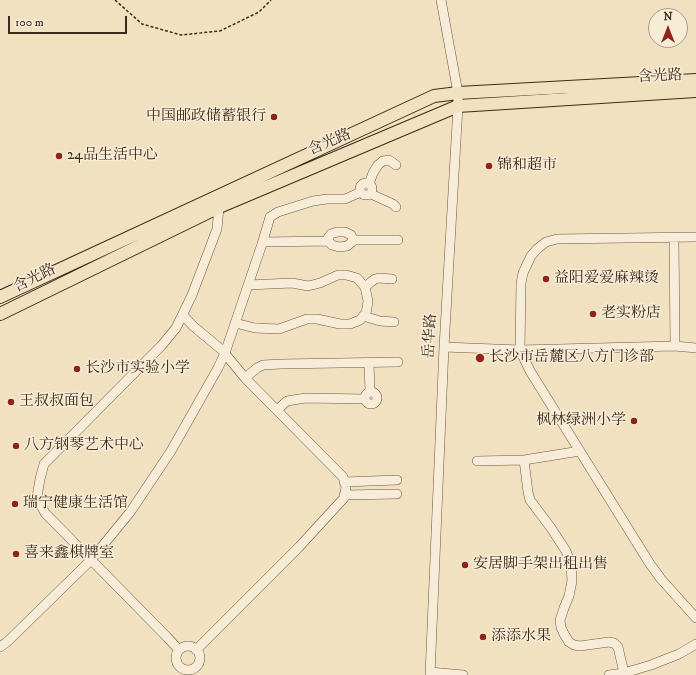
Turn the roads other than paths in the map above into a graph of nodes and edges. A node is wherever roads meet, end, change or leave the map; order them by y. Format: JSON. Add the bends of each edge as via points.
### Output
{"nodes":[{"id":1,"x":441,"y":0,"type":"edge"},
{"id":2,"x":696,"y":80,"type":"edge"},
{"id":3,"x":696,"y":91,"type":"edge"},
{"id":4,"x":458,"y":92,"type":"junction"},
{"id":5,"x":458,"y":106,"type":"junction"},
{"id":6,"x":396,"y":165,"type":"dead end"},
{"id":7,"x":369,"y":184,"type":"junction"},
{"id":8,"x":361,"y":192,"type":"junction"},
{"id":9,"x":371,"y":194,"type":"junction"},
{"id":10,"x":219,"y":207,"type":"junction"},
{"id":11,"x":396,"y":207,"type":"dead end"},
{"id":12,"x":674,"y":238,"type":"junction"},
{"id":13,"x":696,"y":238,"type":"edge"},
{"id":14,"x":352,"y":240,"type":"junction"},
{"id":15,"x":398,"y":240,"type":"dead end"},
{"id":16,"x":328,"y":241,"type":"junction"},
{"id":17,"x":263,"y":242,"type":"junction"},
{"id":18,"x":392,"y":279,"type":"dead end"},
{"id":19,"x":248,"y":285,"type":"junction"},
{"id":20,"x":365,"y":287,"type":"junction"},
{"id":21,"x":0,"y":297,"type":"edge"},
{"id":22,"x":0,"y":314,"type":"edge"},
{"id":23,"x":183,"y":315,"type":"junction"},
{"id":24,"x":363,"y":316,"type":"junction"},
{"id":25,"x":394,"y":322,"type":"dead end"},
{"id":26,"x":235,"y":323,"type":"junction"},
{"id":27,"x":675,"y":346,"type":"junction"},
{"id":28,"x":444,"y":348,"type":"junction"},
{"id":29,"x":696,"y":348,"type":"edge"},
{"id":30,"x":520,"y":350,"type":"junction"},
{"id":31,"x":225,"y":352,"type":"junction"},
{"id":32,"x":370,"y":362,"type":"junction"},
{"id":33,"x":398,"y":362,"type":"dead end"},
{"id":34,"x":245,"y":378,"type":"junction"},
{"id":35,"x":277,"y":410,"type":"junction"},
{"id":36,"x":580,"y":451,"type":"junction"},
{"id":37,"x":524,"y":460,"type":"junction"},
{"id":38,"x":477,"y":461,"type":"dead end"},
{"id":39,"x":397,"y":480,"type":"dead end"},
{"id":40,"x":344,"y":482,"type":"junction"},
{"id":41,"x":397,"y":494,"type":"dead end"},
{"id":42,"x":344,"y":495,"type":"junction"},
{"id":43,"x":91,"y":560,"type":"junction"},
{"id":44,"x":696,"y":618,"type":"edge"},
{"id":45,"x":696,"y":644,"type":"edge"},
{"id":46,"x":0,"y":647,"type":"edge"},
{"id":47,"x":179,"y":650,"type":"junction"},
{"id":48,"x":196,"y":650,"type":"junction"},
{"id":49,"x":189,"y":673,"type":"edge"},
{"id":50,"x":624,"y":673,"type":"junction"},
{"id":51,"x":430,"y":674,"type":"edge"},
{"id":52,"x":463,"y":675,"type":"edge"},
{"id":53,"x":609,"y":675,"type":"edge"}],
"edges":[{"from":1,"to":4,"type":"street","name":"岳华路"},
{"from":2,"to":4,"type":"main road","name":"含光路"},
{"from":3,"to":5,"type":"main road","name":"含光路"},
{"from":4,"to":5,"type":"street","name":"岳华路"},
{"from":4,"to":21,"type":"main road","name":"含光路","via":[[434,96]]},
{"from":5,"to":10,"type":"main road","name":"含光路"},
{"from":5,"to":28,"type":"street","name":"岳华路"},
{"from":6,"to":7,"type":"street","via":[[390,160],[383,161],[373,173]]},
{"from":7,"to":8,"type":"street","via":[[362,185]]},
{"from":7,"to":9,"type":"street","via":[[372,187]]},
{"from":8,"to":9,"type":"street","via":[[367,196]]},
{"from":8,"to":17,"type":"street","via":[[345,199],[313,201],[278,212],[270,218]]},
{"from":9,"to":11,"type":"street"},
{"from":10,"to":22,"type":"main road","name":"含光路"},
{"from":10,"to":23,"type":"street","via":[[217,229]]},
{"from":12,"to":13,"type":"street"},
{"from":12,"to":27,"type":"street"},
{"from":12,"to":30,"type":"street","via":[[557,239],[546,242],[536,249],[523,273],[521,283]]},
{"from":14,"to":15,"type":"street"},
{"from":14,"to":16,"type":"street","via":[[347,246],[339,247],[332,246]]},
{"from":14,"to":16,"type":"street","via":[[351,235],[337,232],[331,234]]},
{"from":16,"to":17,"type":"street"},
{"from":17,"to":19,"type":"street"},
{"from":18,"to":20,"type":"street","via":[[375,279]]},
{"from":19,"to":20,"type":"street","via":[[292,283],[308,286],[320,284],[338,275],[346,275],[357,278]]},
{"from":19,"to":26,"type":"street"},
{"from":20,"to":24,"type":"street","via":[[368,301]]},
{"from":23,"to":31,"type":"street"},
{"from":23,"to":43,"type":"street","via":[[162,345],[44,464],[37,497],[45,513]]},
{"from":24,"to":25,"type":"street","via":[[380,322]]},
{"from":24,"to":26,"type":"street","via":[[350,324],[307,319],[279,329],[255,328]]},
{"from":26,"to":31,"type":"street"},
{"from":27,"to":29,"type":"street"},
{"from":27,"to":30,"type":"street"},
{"from":28,"to":30,"type":"street"},
{"from":28,"to":51,"type":"street","name":"岳华路"},
{"from":30,"to":36,"type":"street","via":[[530,371]]},
{"from":31,"to":34,"type":"street"},
{"from":31,"to":43,"type":"street","via":[[171,451],[131,511]]},
{"from":32,"to":33,"type":"street"},
{"from":32,"to":34,"type":"street","via":[[264,365]]},
{"from":32,"to":35,"type":"street","via":[[368,396],[306,398],[287,401]]},
{"from":34,"to":35,"type":"street"},
{"from":35,"to":40,"type":"street","via":[[343,477]]},
{"from":36,"to":37,"type":"street"},
{"from":36,"to":44,"type":"street","via":[[650,564]]},
{"from":37,"to":38,"type":"street"},
{"from":37,"to":50,"type":"street","via":[[530,500],[566,551],[571,565],[572,581],[560,620],[564,634],[574,645],[614,643],[618,647]]},
{"from":39,"to":40,"type":"street"},
{"from":40,"to":42,"type":"street"},
{"from":41,"to":42,"type":"street"},
{"from":42,"to":48,"type":"street","via":[[298,547]]},
{"from":43,"to":46,"type":"street"},
{"from":43,"to":47,"type":"street"},
{"from":45,"to":50,"type":"street","via":[[679,654]]},
{"from":47,"to":48,"type":"street","via":[[185,646]]},
{"from":47,"to":49,"type":"street","via":[[176,657],[178,665]]},
{"from":48,"to":49,"type":"street","via":[[201,659],[198,666]]},
{"from":50,"to":53,"type":"street"},
{"from":51,"to":52,"type":"street"}]}
